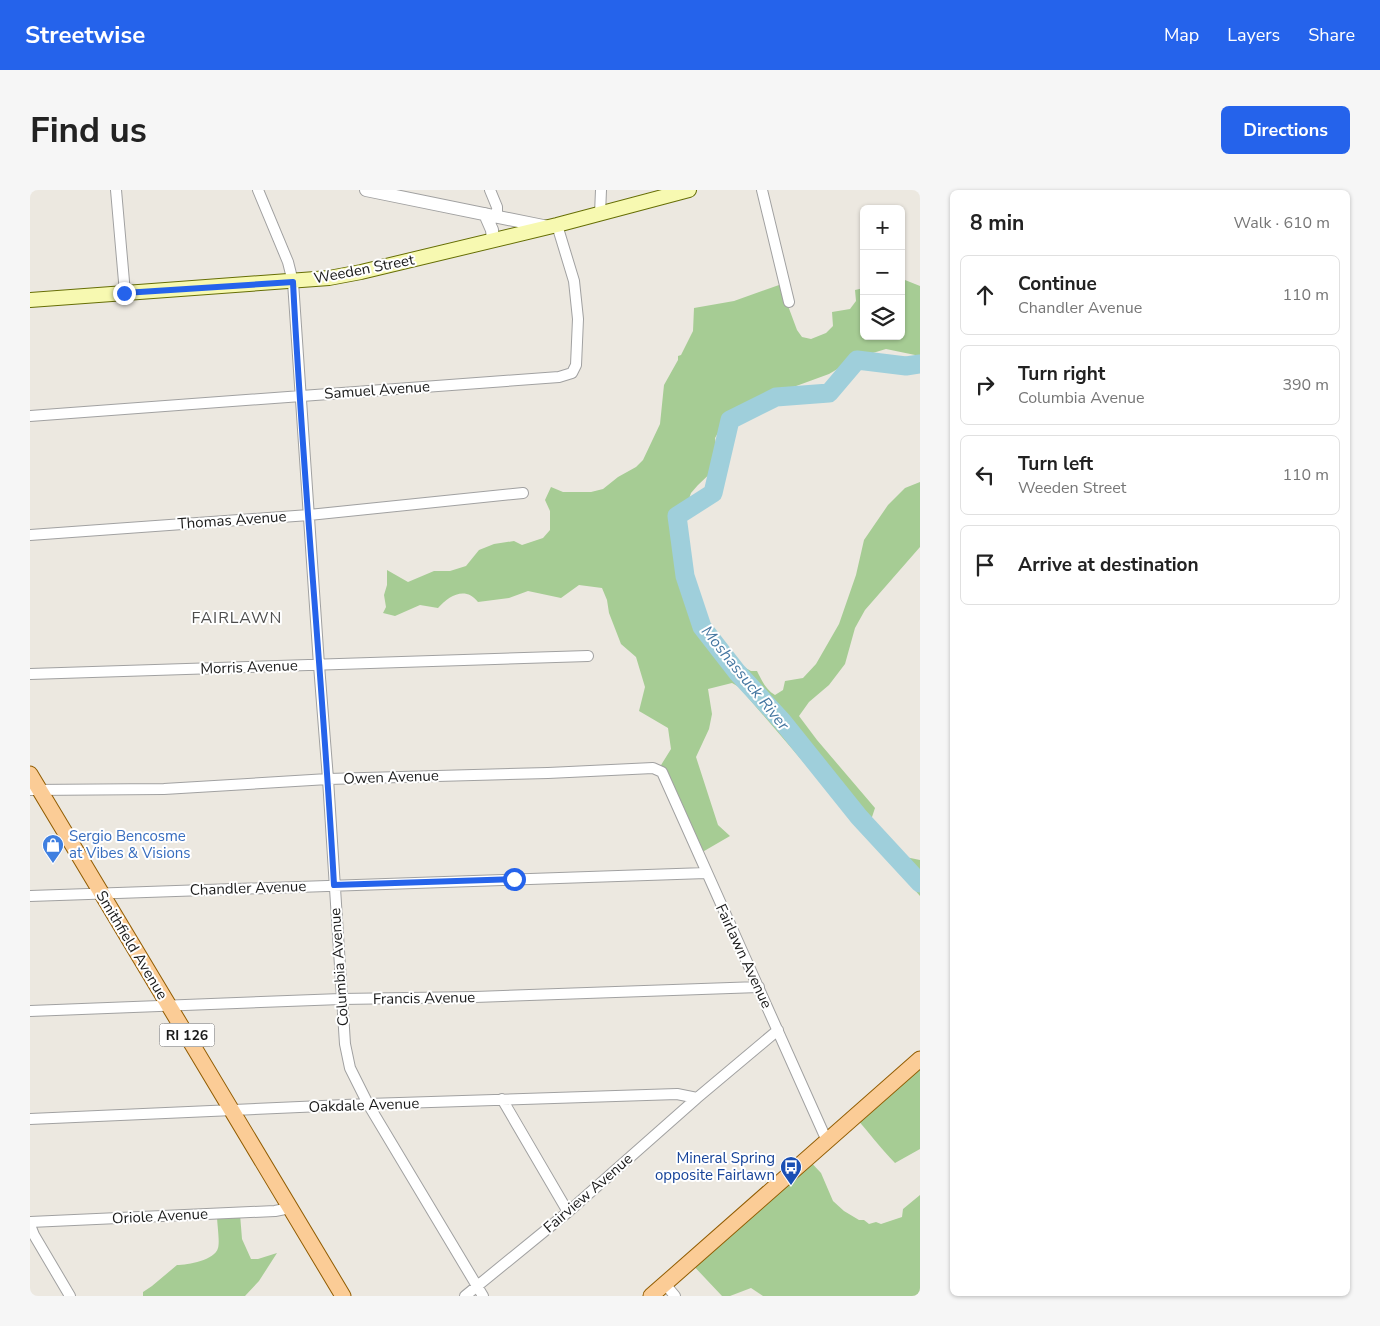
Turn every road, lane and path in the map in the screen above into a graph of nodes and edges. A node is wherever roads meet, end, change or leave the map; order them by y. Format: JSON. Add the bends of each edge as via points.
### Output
{"nodes":[{"id":1,"x":116,"y":190,"type":"edge"},
{"id":2,"x":258,"y":190,"type":"edge"},
{"id":3,"x":366,"y":190,"type":"edge"},
{"id":4,"x":490,"y":190,"type":"edge"},
{"id":5,"x":601,"y":190,"type":"edge"},
{"id":6,"x":689,"y":190,"type":"edge"},
{"id":7,"x":762,"y":190,"type":"edge"},
{"id":8,"x":600,"y":214,"type":"junction"},
{"id":9,"x":491,"y":215,"type":"junction"},
{"id":10,"x":553,"y":226,"type":"junction"},
{"id":11,"x":493,"y":240,"type":"junction"},
{"id":12,"x":293,"y":282,"type":"junction"},
{"id":13,"x":124,"y":293,"type":"junction"},
{"id":14,"x":30,"y":300,"type":"edge"},
{"id":15,"x":789,"y":302,"type":"dead end"},
{"id":16,"x":300,"y":396,"type":"junction"},
{"id":17,"x":30,"y":416,"type":"edge"},
{"id":18,"x":523,"y":493,"type":"dead end"},
{"id":19,"x":309,"y":515,"type":"junction"},
{"id":20,"x":30,"y":535,"type":"edge"},
{"id":21,"x":588,"y":656,"type":"dead end"},
{"id":22,"x":319,"y":665,"type":"junction"},
{"id":23,"x":30,"y":674,"type":"edge"},
{"id":24,"x":662,"y":772,"type":"joint"},
{"id":25,"x":30,"y":774,"type":"edge"},
{"id":26,"x":328,"y":779,"type":"junction"},
{"id":27,"x":35,"y":790,"type":"edge"},
{"id":28,"x":706,"y":873,"type":"junction"},
{"id":29,"x":334,"y":885,"type":"junction"},
{"id":30,"x":102,"y":894,"type":"junction"},
{"id":31,"x":30,"y":896,"type":"edge"},
{"id":32,"x":758,"y":987,"type":"junction"},
{"id":33,"x":341,"y":1000,"type":"junction"},
{"id":34,"x":169,"y":1006,"type":"junction"},
{"id":35,"x":30,"y":1011,"type":"edge"},
{"id":36,"x":778,"y":1030,"type":"junction"},
{"id":37,"x":920,"y":1059,"type":"edge"},
{"id":38,"x":697,"y":1098,"type":"junction"},
{"id":39,"x":502,"y":1099,"type":"junction"},
{"id":40,"x":368,"y":1104,"type":"junction"},
{"id":41,"x":233,"y":1110,"type":"junction"},
{"id":42,"x":30,"y":1119,"type":"edge"},
{"id":43,"x":827,"y":1141,"type":"junction"},
{"id":44,"x":290,"y":1208,"type":"junction"},
{"id":45,"x":568,"y":1212,"type":"junction"},
{"id":46,"x":30,"y":1223,"type":"edge"},
{"id":47,"x":665,"y":1284,"type":"junction"},
{"id":48,"x":477,"y":1285,"type":"junction"},
{"id":49,"x":70,"y":1296,"type":"edge"},
{"id":50,"x":343,"y":1296,"type":"edge"},
{"id":51,"x":465,"y":1296,"type":"edge"},
{"id":52,"x":483,"y":1296,"type":"edge"},
{"id":53,"x":650,"y":1296,"type":"edge"},
{"id":54,"x":675,"y":1296,"type":"edge"}],
"edges":[{"from":1,"to":13,"type":"street"},
{"from":2,"to":12,"type":"street","name":"Columbia Avenue"},
{"from":3,"to":9,"type":"street"},
{"from":4,"to":9,"type":"street","via":[[497,207]]},
{"from":5,"to":8,"type":"street"},
{"from":6,"to":8,"type":"main road","name":"Weeden Street"},
{"from":7,"to":15,"type":"street"},
{"from":8,"to":10,"type":"main road","name":"Weeden Street"},
{"from":9,"to":10,"type":"street"},
{"from":9,"to":11,"type":"street"},
{"from":10,"to":11,"type":"main road","name":"Weeden Street"},
{"from":10,"to":16,"type":"street","name":"Samuel Avenue","via":[[574,281],[576,365],[572,373],[559,377]]},
{"from":11,"to":12,"type":"main road","name":"Weeden Street","via":[[361,272]]},
{"from":12,"to":13,"type":"main road","name":"Weeden Street"},
{"from":12,"to":16,"type":"street","name":"Columbia Avenue"},
{"from":13,"to":14,"type":"main road","name":"Weeden Street"},
{"from":16,"to":17,"type":"street","name":"Samuel Avenue"},
{"from":16,"to":19,"type":"street","name":"Columbia Avenue"},
{"from":18,"to":19,"type":"street","name":"Thomas Avenue"},
{"from":19,"to":20,"type":"street","name":"Thomas Avenue"},
{"from":19,"to":22,"type":"street","name":"Columbia Avenue"},
{"from":21,"to":22,"type":"street","name":"Morris Avenue"},
{"from":22,"to":23,"type":"street","name":"Morris Avenue"},
{"from":22,"to":26,"type":"street","name":"Columbia Avenue"},
{"from":24,"to":26,"type":"street","name":"Owen Avenue","via":[[653,768]]},
{"from":24,"to":28,"type":"street","name":"Fairlawn Avenue"},
{"from":25,"to":27,"type":"main road","name":"Smithfield Avenue","number":"RI 126"},
{"from":26,"to":27,"type":"street","name":"Owen Avenue","via":[[164,789]]},
{"from":26,"to":29,"type":"street","name":"Columbia Avenue"},
{"from":27,"to":30,"type":"main road","name":"Smithfield Avenue","number":"RI 126"},
{"from":28,"to":29,"type":"street","name":"Chandler Avenue"},
{"from":28,"to":32,"type":"street","name":"Fairlawn Avenue"},
{"from":29,"to":30,"type":"street","name":"Chandler Avenue"},
{"from":29,"to":33,"type":"street","name":"Columbia Avenue"},
{"from":30,"to":31,"type":"street","name":"Chandler Avenue"},
{"from":30,"to":34,"type":"main road","name":"Smithfield Avenue","number":"RI 126"},
{"from":32,"to":33,"type":"street","name":"Francis Avenue"},
{"from":32,"to":36,"type":"street","name":"Fairlawn Avenue"},
{"from":33,"to":34,"type":"street","name":"Francis Avenue"},
{"from":33,"to":40,"type":"street","name":"Columbia Avenue","via":[[346,1053],[357,1085]]},
{"from":34,"to":35,"type":"street","name":"Francis Avenue"},
{"from":34,"to":41,"type":"main road","name":"Smithfield Avenue","number":"RI 126"},
{"from":36,"to":38,"type":"street","name":"Fairview Avenue"},
{"from":36,"to":43,"type":"street","name":"Fairlawn Avenue"},
{"from":37,"to":43,"type":"main road"},
{"from":38,"to":39,"type":"street","name":"Oakdale Avenue","via":[[677,1094]]},
{"from":38,"to":45,"type":"street","name":"Fairview Avenue"},
{"from":39,"to":40,"type":"street","name":"Oakdale Avenue"},
{"from":39,"to":45,"type":"street"},
{"from":40,"to":41,"type":"street","name":"Oakdale Avenue"},
{"from":40,"to":48,"type":"street","name":"Columbia Avenue"},
{"from":41,"to":42,"type":"street","name":"Oakdale Avenue"},
{"from":41,"to":44,"type":"main road","name":"Smithfield Avenue","number":"RI 126"},
{"from":43,"to":47,"type":"main road"},
{"from":44,"to":46,"type":"street","name":"Oriole Avenue"},
{"from":44,"to":50,"type":"main road","name":"Smithfield Avenue","number":"RI 126"},
{"from":45,"to":48,"type":"street","name":"Fairview Avenue"},
{"from":46,"to":49,"type":"street","via":[[34,1236]]},
{"from":47,"to":53,"type":"main road"},
{"from":47,"to":54,"type":"street"},
{"from":48,"to":51,"type":"street","name":"Fairview Avenue"},
{"from":48,"to":52,"type":"street","name":"Columbia Avenue"}]}
